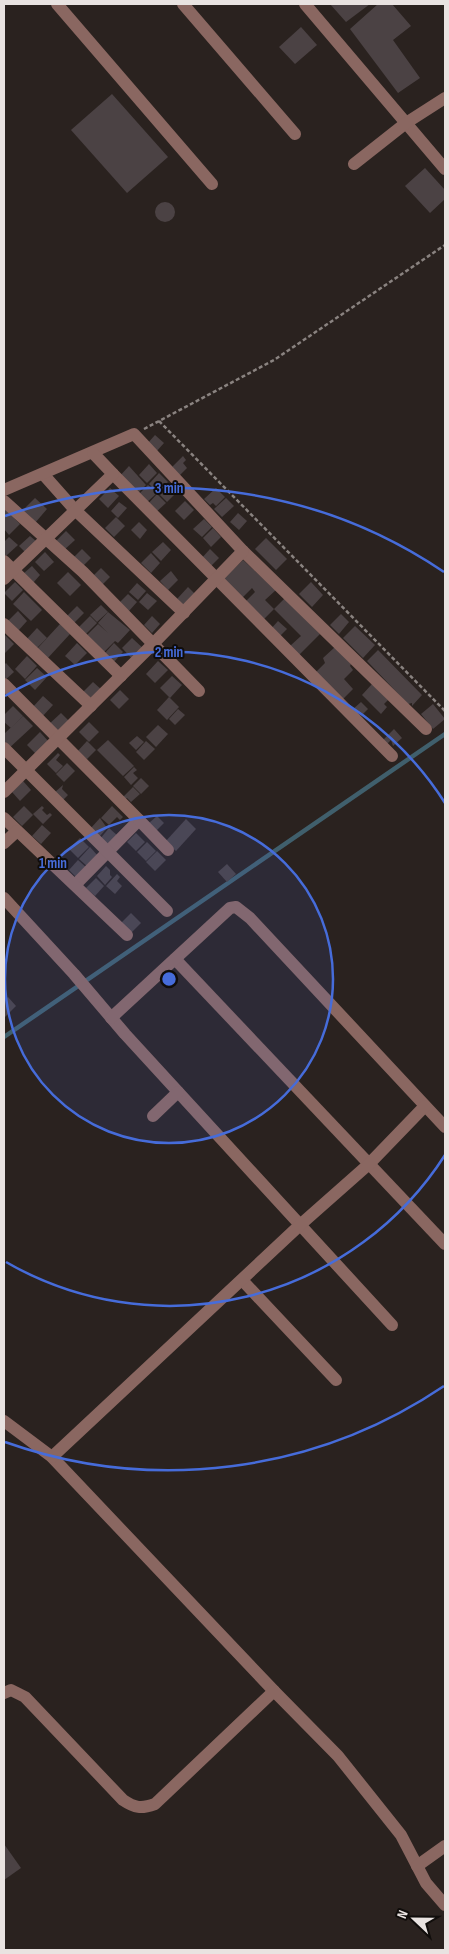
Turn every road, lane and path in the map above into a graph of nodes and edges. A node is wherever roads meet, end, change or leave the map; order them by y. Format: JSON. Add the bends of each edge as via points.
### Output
{"nodes":[{"id":1,"x":57,"y":4,"type":"edge"},
{"id":2,"x":183,"y":4,"type":"edge"},
{"id":3,"x":305,"y":4,"type":"edge"},
{"id":4,"x":445,"y":98,"type":"edge"},
{"id":5,"x":406,"y":123,"type":"junction"},
{"id":6,"x":295,"y":134,"type":"dead end"},
{"id":7,"x":354,"y":164,"type":"dead end"},
{"id":8,"x":445,"y":169,"type":"edge"},
{"id":9,"x":212,"y":184,"type":"dead end"},
{"id":10,"x":445,"y":246,"type":"edge"},
{"id":11,"x":159,"y":421,"type":"junction"},
{"id":12,"x":134,"y":434,"type":"junction"},
{"id":13,"x":93,"y":453,"type":"junction"},
{"id":14,"x":43,"y":474,"type":"junction"},
{"id":15,"x":113,"y":474,"type":"junction"},
{"id":16,"x":4,"y":490,"type":"edge"},
{"id":17,"x":4,"y":501,"type":"edge"},
{"id":18,"x":75,"y":510,"type":"junction"},
{"id":19,"x":44,"y":538,"type":"junction"},
{"id":20,"x":243,"y":551,"type":"junction"},
{"id":21,"x":7,"y":570,"type":"edge"},
{"id":22,"x":217,"y":579,"type":"junction"},
{"id":23,"x":184,"y":613,"type":"junction"},
{"id":24,"x":4,"y":624,"type":"edge"},
{"id":25,"x":153,"y":644,"type":"junction"},
{"id":26,"x":121,"y":676,"type":"junction"},
{"id":27,"x":4,"y":684,"type":"edge"},
{"id":28,"x":199,"y":691,"type":"dead end"},
{"id":29,"x":91,"y":706,"type":"junction"},
{"id":30,"x":445,"y":711,"type":"edge"},
{"id":31,"x":426,"y":729,"type":"dead end"},
{"id":32,"x":59,"y":738,"type":"junction"},
{"id":33,"x":4,"y":748,"type":"edge"},
{"id":34,"x":392,"y":756,"type":"dead end"},
{"id":35,"x":26,"y":770,"type":"junction"},
{"id":36,"x":4,"y":792,"type":"edge"},
{"id":37,"x":4,"y":818,"type":"edge"},
{"id":38,"x":139,"y":820,"type":"junction"},
{"id":39,"x":17,"y":831,"type":"junction"},
{"id":40,"x":4,"y":843,"type":"edge"},
{"id":41,"x":168,"y":850,"type":"dead end"},
{"id":42,"x":107,"y":851,"type":"junction"},
{"id":43,"x":76,"y":884,"type":"junction"},
{"id":44,"x":4,"y":898,"type":"edge"},
{"id":45,"x":167,"y":911,"type":"dead end"},
{"id":46,"x":127,"y":936,"type":"dead end"},
{"id":47,"x":176,"y":959,"type":"junction"},
{"id":48,"x":111,"y":1018,"type":"junction"},
{"id":49,"x":178,"y":1092,"type":"junction"},
{"id":50,"x":425,"y":1106,"type":"junction"},
{"id":51,"x":153,"y":1116,"type":"dead end"},
{"id":52,"x":445,"y":1127,"type":"edge"},
{"id":53,"x":369,"y":1164,"type":"junction"},
{"id":54,"x":300,"y":1225,"type":"junction"},
{"id":55,"x":445,"y":1244,"type":"edge"},
{"id":56,"x":242,"y":1280,"type":"junction"},
{"id":57,"x":392,"y":1325,"type":"dead end"},
{"id":58,"x":336,"y":1380,"type":"dead end"},
{"id":59,"x":4,"y":1420,"type":"edge"},
{"id":60,"x":52,"y":1458,"type":"junction"},
{"id":61,"x":274,"y":1691,"type":"junction"},
{"id":62,"x":4,"y":1693,"type":"edge"},
{"id":63,"x":445,"y":1846,"type":"edge"},
{"id":64,"x":417,"y":1866,"type":"junction"},
{"id":65,"x":445,"y":1905,"type":"edge"}],
"edges":[{"from":1,"to":9,"type":"street"},
{"from":2,"to":6,"type":"street"},
{"from":3,"to":5,"type":"street"},
{"from":4,"to":5,"type":"street"},
{"from":5,"to":7,"type":"street"},
{"from":5,"to":8,"type":"street"},
{"from":10,"to":11,"type":"path","via":[[274,360]]},
{"from":11,"to":12,"type":"path"},
{"from":11,"to":30,"type":"path"},
{"from":12,"to":13,"type":"street"},
{"from":12,"to":20,"type":"street"},
{"from":13,"to":14,"type":"street"},
{"from":13,"to":15,"type":"street"},
{"from":14,"to":16,"type":"street"},
{"from":14,"to":18,"type":"street"},
{"from":15,"to":18,"type":"street"},
{"from":15,"to":22,"type":"street"},
{"from":17,"to":19,"type":"street"},
{"from":18,"to":19,"type":"street"},
{"from":18,"to":23,"type":"street"},
{"from":19,"to":21,"type":"street"},
{"from":19,"to":25,"type":"street","via":[[83,572]]},
{"from":20,"to":22,"type":"street"},
{"from":20,"to":31,"type":"street"},
{"from":21,"to":26,"type":"street"},
{"from":22,"to":23,"type":"street"},
{"from":22,"to":34,"type":"street"},
{"from":23,"to":25,"type":"street"},
{"from":24,"to":29,"type":"street"},
{"from":25,"to":26,"type":"street"},
{"from":25,"to":28,"type":"street"},
{"from":26,"to":29,"type":"street"},
{"from":27,"to":32,"type":"street"},
{"from":29,"to":32,"type":"street"},
{"from":32,"to":35,"type":"street"},
{"from":32,"to":38,"type":"street"},
{"from":33,"to":35,"type":"street"},
{"from":35,"to":36,"type":"street"},
{"from":35,"to":42,"type":"street"},
{"from":37,"to":39,"type":"street"},
{"from":38,"to":41,"type":"street"},
{"from":38,"to":42,"type":"street"},
{"from":39,"to":40,"type":"street"},
{"from":39,"to":43,"type":"street"},
{"from":42,"to":43,"type":"street"},
{"from":42,"to":45,"type":"street"},
{"from":43,"to":46,"type":"street"},
{"from":44,"to":48,"type":"street"},
{"from":47,"to":48,"type":"street"},
{"from":47,"to":50,"type":"street","via":[[230,908],[241,910]]},
{"from":47,"to":53,"type":"street"},
{"from":48,"to":49,"type":"street"},
{"from":49,"to":51,"type":"street"},
{"from":49,"to":54,"type":"street"},
{"from":50,"to":52,"type":"street"},
{"from":50,"to":53,"type":"street"},
{"from":53,"to":54,"type":"street"},
{"from":53,"to":55,"type":"street"},
{"from":54,"to":56,"type":"street"},
{"from":54,"to":57,"type":"street"},
{"from":56,"to":58,"type":"street"},
{"from":56,"to":60,"type":"street"},
{"from":59,"to":60,"type":"street"},
{"from":60,"to":61,"type":"street"},
{"from":61,"to":62,"type":"street","via":[[155,1804],[145,1808],[135,1808],[123,1800],[25,1698],[11,1690]]},
{"from":61,"to":64,"type":"street","via":[[338,1756],[401,1835]]},
{"from":63,"to":64,"type":"street"},
{"from":64,"to":65,"type":"street","via":[[426,1883]]}]}
